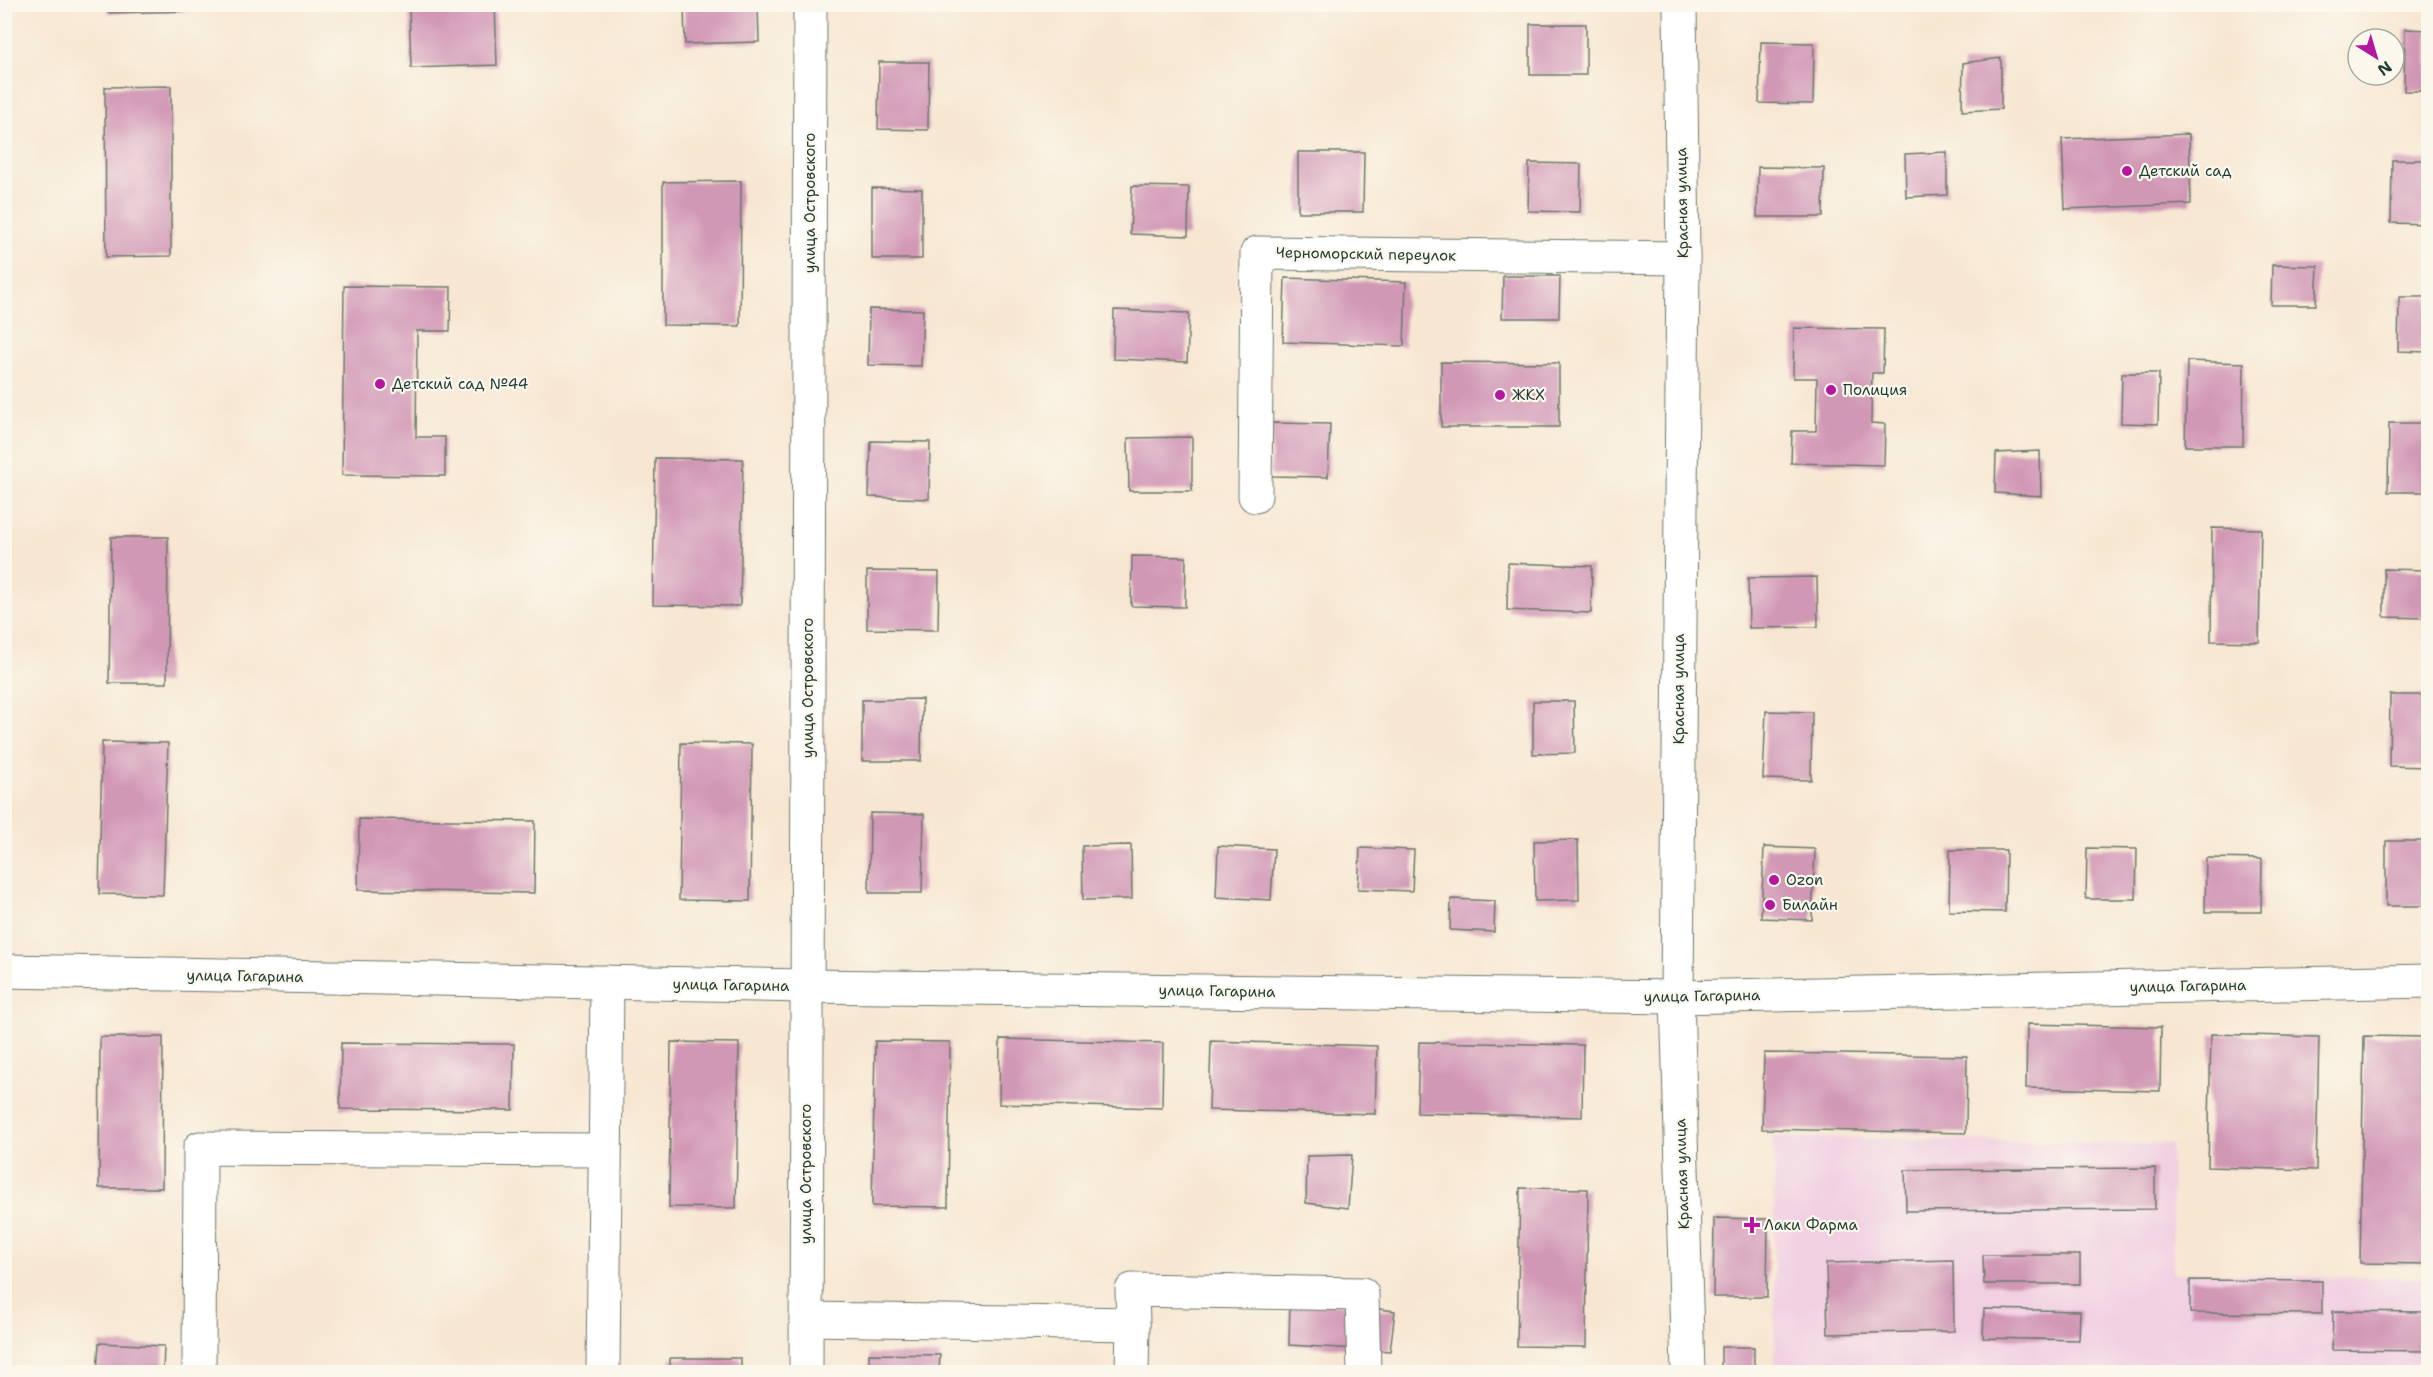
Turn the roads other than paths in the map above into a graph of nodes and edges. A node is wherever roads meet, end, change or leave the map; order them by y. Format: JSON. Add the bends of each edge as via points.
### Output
{"nodes":[{"id":1,"x":810,"y":4,"type":"edge"},
{"id":2,"x":1680,"y":4,"type":"edge"},
{"id":3,"x":1683,"y":258,"type":"junction"},
{"id":4,"x":1255,"y":496,"type":"dead end"},
{"id":5,"x":4,"y":971,"type":"edge"},
{"id":6,"x":2428,"y":981,"type":"edge"},
{"id":7,"x":607,"y":982,"type":"junction"},
{"id":8,"x":806,"y":986,"type":"junction"},
{"id":9,"x":1677,"y":997,"type":"junction"},
{"id":10,"x":605,"y":1150,"type":"junction"},
{"id":11,"x":806,"y":1319,"type":"junction"},
{"id":12,"x":1133,"y":1324,"type":"junction"},
{"id":13,"x":199,"y":1372,"type":"edge"},
{"id":14,"x":603,"y":1372,"type":"edge"},
{"id":15,"x":806,"y":1372,"type":"edge"},
{"id":16,"x":1132,"y":1372,"type":"edge"},
{"id":17,"x":1364,"y":1372,"type":"edge"},
{"id":18,"x":1688,"y":1372,"type":"edge"}],
"edges":[{"from":1,"to":8,"type":"street","name":"улица Островского"},
{"from":2,"to":3,"type":"street","name":"Красная улица"},
{"from":3,"to":4,"type":"street","name":"Черноморский переулок","via":[[1257,253]]},
{"from":3,"to":9,"type":"street","name":"Красная улица"},
{"from":5,"to":7,"type":"street","name":"улица Гагарина"},
{"from":6,"to":9,"type":"street","name":"улица Гагарина"},
{"from":7,"to":8,"type":"street","name":"улица Гагарина"},
{"from":7,"to":10,"type":"street"},
{"from":8,"to":9,"type":"street","name":"улица Гагарина"},
{"from":8,"to":11,"type":"street","name":"улица Островского"},
{"from":9,"to":18,"type":"street","name":"Красная улица"},
{"from":10,"to":13,"type":"street","via":[[200,1148]]},
{"from":10,"to":14,"type":"street"},
{"from":11,"to":12,"type":"street"},
{"from":11,"to":15,"type":"street","name":"улица Островского"},
{"from":12,"to":16,"type":"street"},
{"from":12,"to":17,"type":"street","via":[[1132,1290],[1362,1294]]}]}
